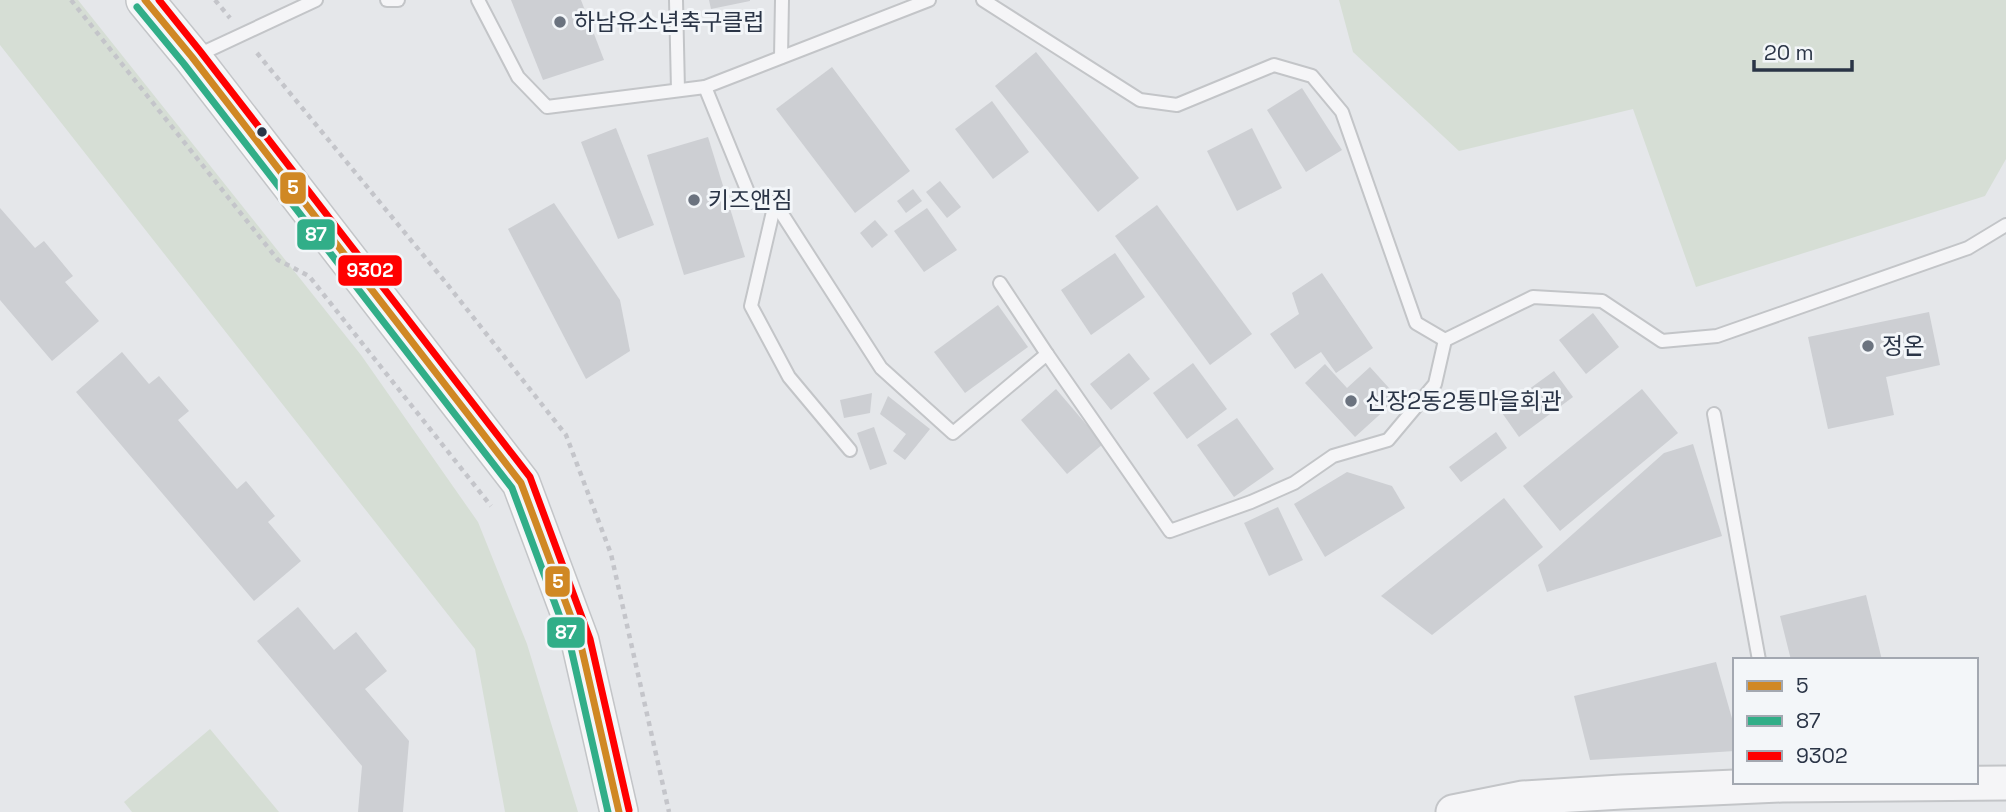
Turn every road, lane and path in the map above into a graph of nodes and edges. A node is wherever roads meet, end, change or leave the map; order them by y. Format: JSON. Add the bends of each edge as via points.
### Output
{"nodes":[{"id":1,"x":71,"y":0,"type":"edge"},
{"id":2,"x":145,"y":0,"type":"edge"},
{"id":3,"x":316,"y":0,"type":"edge"},
{"id":4,"x":387,"y":0,"type":"edge"},
{"id":5,"x":398,"y":0,"type":"edge"},
{"id":6,"x":478,"y":0,"type":"edge"},
{"id":7,"x":676,"y":0,"type":"edge"},
{"id":8,"x":782,"y":0,"type":"edge"},
{"id":9,"x":929,"y":0,"type":"edge"},
{"id":10,"x":984,"y":0,"type":"edge"},
{"id":11,"x":192,"y":57,"type":"junction"},
{"id":12,"x":781,"y":57,"type":"junction"},
{"id":13,"x":705,"y":87,"type":"junction"},
{"id":14,"x":678,"y":90,"type":"junction"},
{"id":15,"x":775,"y":203,"type":"junction"},
{"id":16,"x":2006,"y":225,"type":"edge"},
{"id":17,"x":1000,"y":283,"type":"dead end"},
{"id":18,"x":1445,"y":340,"type":"junction"},
{"id":19,"x":1046,"y":354,"type":"junction"},
{"id":20,"x":1714,"y":414,"type":"dead end"},
{"id":21,"x":850,"y":450,"type":"dead end"},
{"id":22,"x":491,"y":507,"type":"dead end"},
{"id":23,"x":1759,"y":658,"type":"edge"},
{"id":24,"x":1978,"y":783,"type":"edge"},
{"id":25,"x":2006,"y":783,"type":"edge"},
{"id":26,"x":1765,"y":784,"type":"edge"},
{"id":27,"x":620,"y":812,"type":"edge"},
{"id":28,"x":1453,"y":812,"type":"edge"}],
"edges":[{"from":1,"to":22,"type":"path","via":[[278,260],[309,276]]},
{"from":2,"to":11,"type":"main road"},
{"from":3,"to":11,"type":"lane"},
{"from":4,"to":5,"type":"lane"},
{"from":6,"to":14,"type":"lane","via":[[517,77],[547,107]]},
{"from":7,"to":14,"type":"lane"},
{"from":8,"to":12,"type":"lane"},
{"from":9,"to":12,"type":"lane"},
{"from":10,"to":18,"type":"lane","via":[[1140,100],[1177,105],[1274,65],[1312,76],[1342,112],[1416,323]]},
{"from":11,"to":27,"type":"main road","via":[[522,483],[580,641]]},
{"from":12,"to":13,"type":"lane"},
{"from":13,"to":14,"type":"lane"},
{"from":13,"to":15,"type":"lane","via":[[752,202]]},
{"from":15,"to":19,"type":"lane","via":[[881,368],[953,433]]},
{"from":15,"to":21,"type":"lane","via":[[751,306],[789,377]]},
{"from":16,"to":18,"type":"lane","via":[[1968,248],[1717,336],[1662,341],[1602,301],[1533,297]]},
{"from":17,"to":19,"type":"lane"},
{"from":18,"to":19,"type":"lane","via":[[1435,384],[1388,440],[1333,456],[1294,483],[1170,531]]},
{"from":20,"to":23,"type":"lane"},
{"from":24,"to":25,"type":"street"},
{"from":26,"to":28,"type":"street","via":[[1523,798]]}]}
